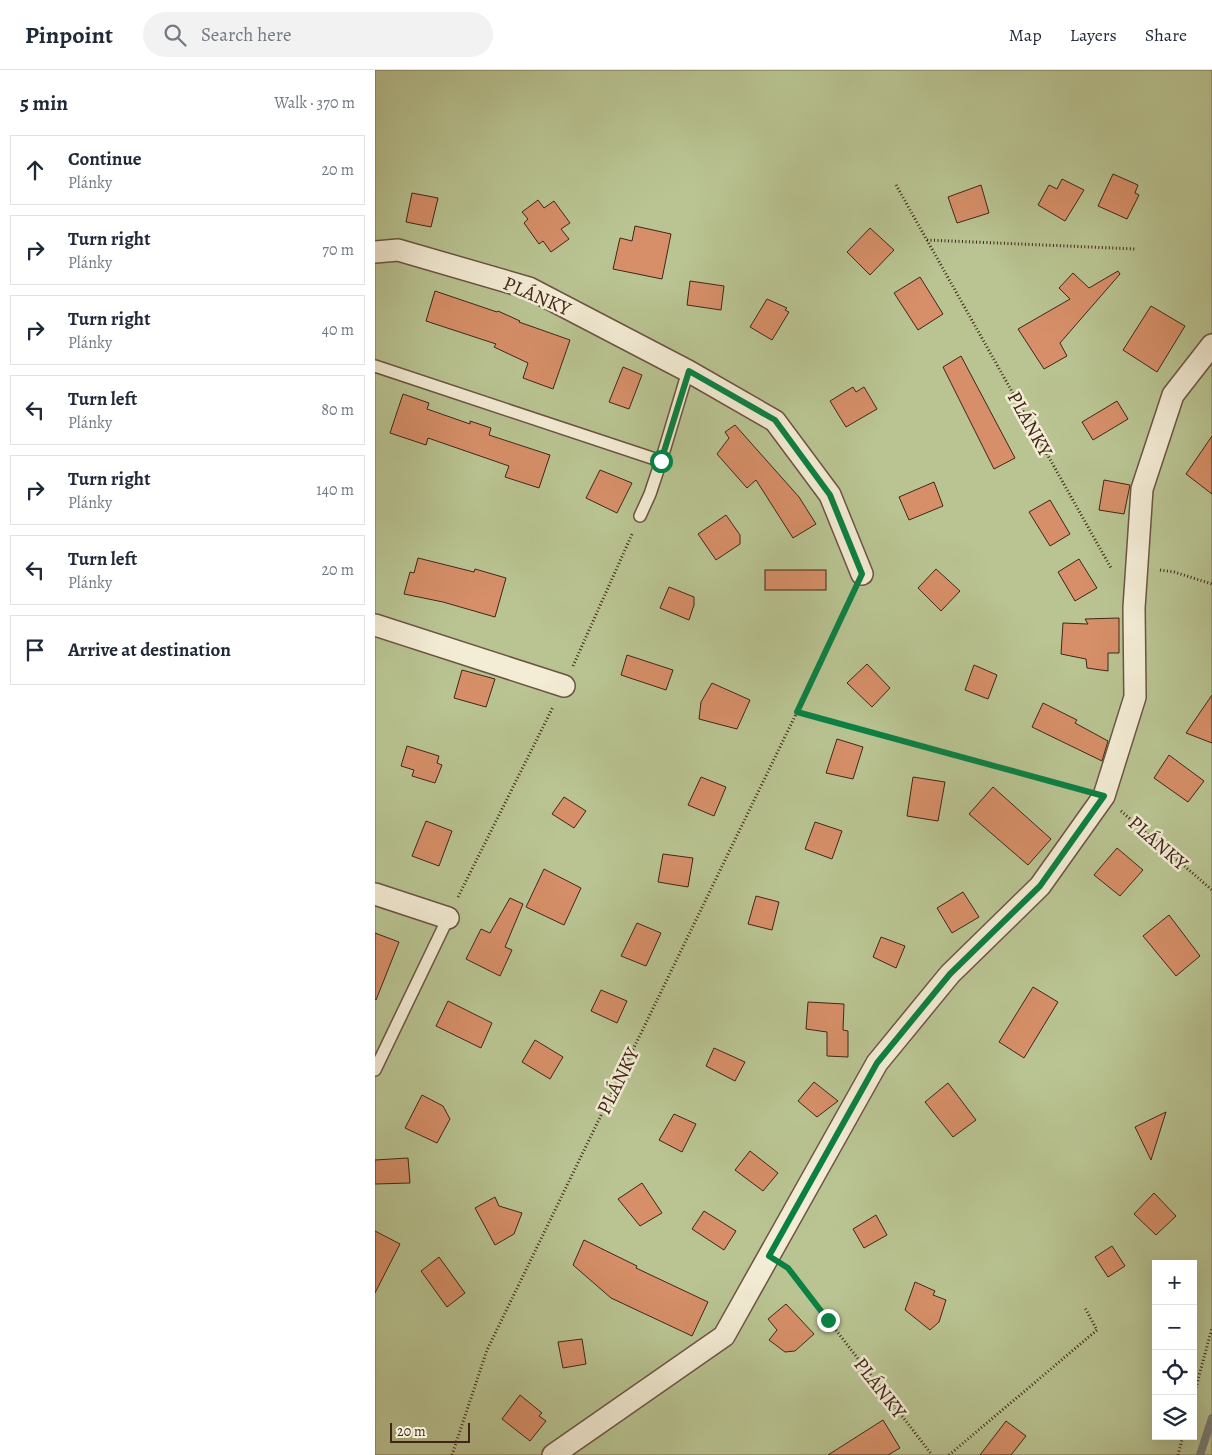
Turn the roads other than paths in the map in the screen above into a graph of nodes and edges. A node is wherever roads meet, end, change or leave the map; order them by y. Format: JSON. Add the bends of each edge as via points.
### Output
{"nodes":[{"id":1,"x":375,"y":252,"type":"edge"},
{"id":2,"x":1212,"y":345,"type":"edge"},
{"id":3,"x":375,"y":366,"type":"edge"},
{"id":4,"x":689,"y":371,"type":"junction"},
{"id":5,"x":661,"y":461,"type":"junction"},
{"id":6,"x":640,"y":516,"type":"road end"},
{"id":7,"x":862,"y":574,"type":"road end"},
{"id":8,"x":375,"y":625,"type":"edge"},
{"id":9,"x":563,"y":686,"type":"road end"},
{"id":10,"x":375,"y":894,"type":"edge"},
{"id":11,"x":448,"y":918,"type":"joint"},
{"id":12,"x":375,"y":1070,"type":"edge"},
{"id":13,"x":553,"y":1455,"type":"edge"}],
"edges":[{"from":1,"to":4,"type":"street","name":"PLÁNKY","via":[[398,250],[529,288]]},
{"from":2,"to":13,"type":"street","via":[[1173,395],[1142,489],[1134,608],[1135,697],[1104,796],[1040,886],[950,974],[877,1063],[724,1336]]},
{"from":3,"to":5,"type":"lane"},
{"from":4,"to":5,"type":"lane"},
{"from":4,"to":7,"type":"street","name":"PLÁNKY","via":[[775,420],[830,495]]},
{"from":5,"to":6,"type":"lane"},
{"from":8,"to":9,"type":"street"},
{"from":10,"to":11,"type":"street"},
{"from":11,"to":12,"type":"lane"}]}
